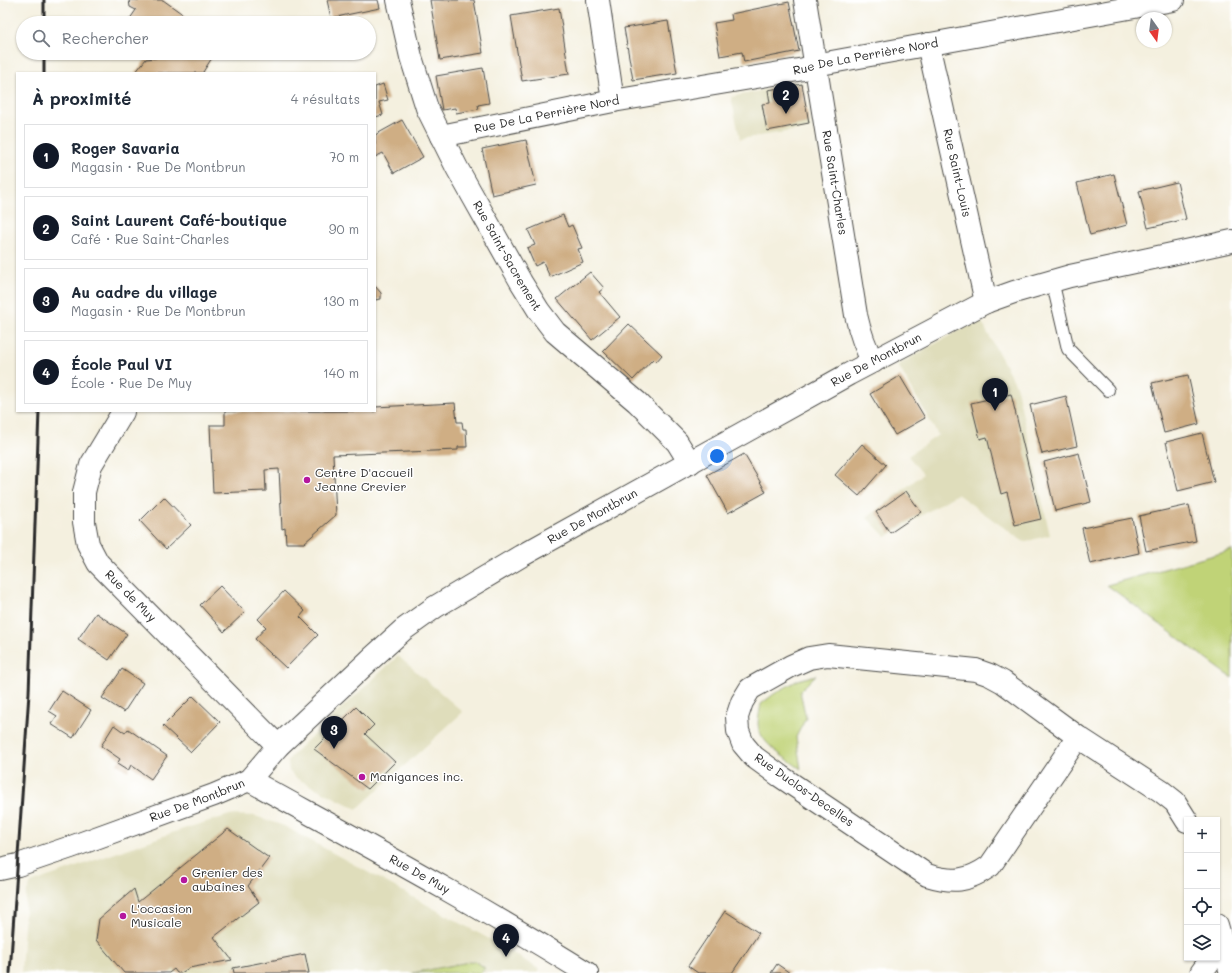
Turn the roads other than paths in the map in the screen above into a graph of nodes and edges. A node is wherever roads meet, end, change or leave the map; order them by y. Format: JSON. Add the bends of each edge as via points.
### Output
{"nodes":[{"id":1,"x":398,"y":0,"type":"edge"},
{"id":2,"x":598,"y":0,"type":"edge"},
{"id":3,"x":805,"y":0,"type":"edge"},
{"id":4,"x":1172,"y":0,"type":"edge"},
{"id":5,"x":928,"y":44,"type":"junction"},
{"id":6,"x":815,"y":65,"type":"junction"},
{"id":7,"x":613,"y":101,"type":"junction"},
{"id":8,"x":441,"y":136,"type":"junction"},
{"id":9,"x":1232,"y":241,"type":"edge"},
{"id":10,"x":1052,"y":280,"type":"junction"},
{"id":11,"x":986,"y":302,"type":"junction"},
{"id":12,"x":873,"y":362,"type":"junction"},
{"id":13,"x":1108,"y":390,"type":"dead end"},
{"id":14,"x":124,"y":412,"type":"dead end"},
{"id":15,"x":690,"y":463,"type":"junction"},
{"id":16,"x":1078,"y":737,"type":"junction"},
{"id":17,"x":278,"y":746,"type":"junction"},
{"id":18,"x":250,"y":780,"type":"junction"},
{"id":19,"x":1184,"y":817,"type":"edge"},
{"id":20,"x":0,"y":869,"type":"edge"},
{"id":21,"x":1220,"y":951,"type":"edge"},
{"id":22,"x":1208,"y":961,"type":"edge"},
{"id":23,"x":587,"y":973,"type":"edge"},
{"id":24,"x":1201,"y":973,"type":"edge"},
{"id":25,"x":1231,"y":973,"type":"edge"}],
"edges":[{"from":1,"to":8,"type":"street","name":"Rue Saint-Sacrement","via":[[414,69]]},
{"from":2,"to":7,"type":"street"},
{"from":3,"to":6,"type":"street","name":"Rue Saint-Charles"},
{"from":4,"to":5,"type":"street","name":"Rue De La Perrière Nord"},
{"from":5,"to":6,"type":"street","name":"Rue De La Perrière Nord"},
{"from":5,"to":11,"type":"street","name":"Rue Saint-Louis"},
{"from":6,"to":7,"type":"street","name":"Rue De La Perrière Nord"},
{"from":6,"to":12,"type":"street","name":"Rue Saint-Charles","via":[[857,321]]},
{"from":7,"to":8,"type":"street","name":"Rue De La Perrière Nord"},
{"from":8,"to":15,"type":"street","name":"Rue Saint-Sacrement","via":[[521,282],[555,332],[658,422],[677,442]]},
{"from":9,"to":10,"type":"street","name":"Rue De Montbrun"},
{"from":10,"to":11,"type":"street","name":"Rue De Montbrun"},
{"from":10,"to":13,"type":"lane","via":[[1068,349]]},
{"from":11,"to":12,"type":"street","name":"Rue De Montbrun"},
{"from":12,"to":15,"type":"street","name":"Rue De Montbrun"},
{"from":14,"to":17,"type":"street","name":"Rue de Muy","via":[[91,465],[84,492],[84,522],[88,544],[98,563]]},
{"from":15,"to":17,"type":"street","name":"Rue De Montbrun","via":[[484,577],[435,607],[403,630]]},
{"from":16,"to":16,"type":"street","name":"Rue Duclos-Decelles","via":[[990,675],[976,670],[828,655],[809,658],[750,689],[737,716],[738,731],[743,744],[754,757],[927,875],[953,880],[966,879],[990,866]]},
{"from":16,"to":19,"type":"street","name":"Rue Duclos-Decelles","via":[[1162,791],[1175,802]]},
{"from":17,"to":18,"type":"street","name":"Rue De Montbrun"},
{"from":18,"to":20,"type":"street","name":"Rue De Montbrun","via":[[72,847]]},
{"from":18,"to":23,"type":"street","name":"Rue De Muy","via":[[508,924]]},
{"from":21,"to":25,"type":"street"},
{"from":22,"to":24,"type":"street"}]}
